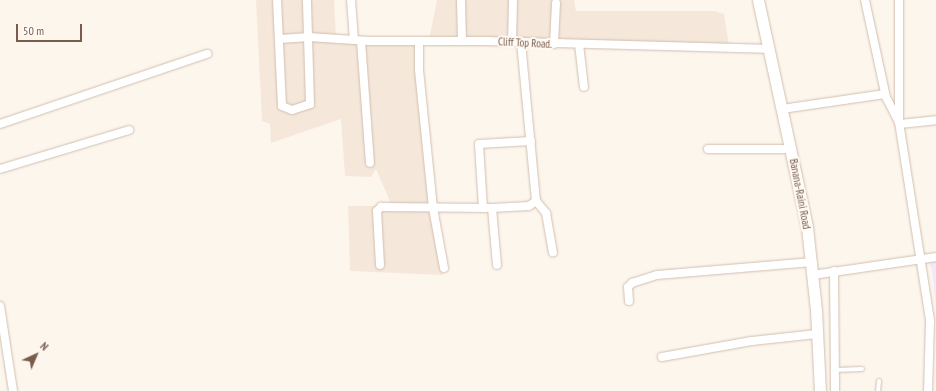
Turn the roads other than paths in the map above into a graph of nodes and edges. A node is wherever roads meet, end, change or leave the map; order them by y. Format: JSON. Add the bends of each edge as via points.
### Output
{"nodes":[{"id":1,"x":278,"y":0,"type":"edge"},
{"id":2,"x":307,"y":0,"type":"edge"},
{"id":3,"x":351,"y":0,"type":"edge"},
{"id":4,"x":461,"y":0,"type":"edge"},
{"id":5,"x":513,"y":0,"type":"edge"},
{"id":6,"x":758,"y":0,"type":"edge"},
{"id":7,"x":865,"y":0,"type":"edge"},
{"id":8,"x":899,"y":0,"type":"edge"},
{"id":9,"x":556,"y":3,"type":"dead end"},
{"id":10,"x":309,"y":37,"type":"junction"},
{"id":11,"x":280,"y":39,"type":"junction"},
{"id":12,"x":358,"y":40,"type":"junction"},
{"id":13,"x":462,"y":41,"type":"junction"},
{"id":14,"x":419,"y":42,"type":"junction"},
{"id":15,"x":512,"y":42,"type":"junction"},
{"id":16,"x":521,"y":42,"type":"junction"},
{"id":17,"x":554,"y":44,"type":"junction"},
{"id":18,"x":578,"y":44,"type":"junction"},
{"id":19,"x":769,"y":49,"type":"junction"},
{"id":20,"x":207,"y":54,"type":"dead end"},
{"id":21,"x":584,"y":87,"type":"dead end"},
{"id":22,"x":885,"y":94,"type":"junction"},
{"id":23,"x":782,"y":109,"type":"junction"},
{"id":24,"x":936,"y":120,"type":"edge"},
{"id":25,"x":899,"y":123,"type":"junction"},
{"id":26,"x":0,"y":124,"type":"edge"},
{"id":27,"x":129,"y":130,"type":"dead end"},
{"id":28,"x":532,"y":141,"type":"junction"},
{"id":29,"x":708,"y":148,"type":"dead end"},
{"id":30,"x":791,"y":149,"type":"junction"},
{"id":31,"x":370,"y":163,"type":"dead end"},
{"id":32,"x":0,"y":169,"type":"edge"},
{"id":33,"x":536,"y":201,"type":"junction"},
{"id":34,"x":433,"y":208,"type":"junction"},
{"id":35,"x":483,"y":208,"type":"junction"},
{"id":36,"x":492,"y":208,"type":"junction"},
{"id":37,"x":553,"y":252,"type":"dead end"},
{"id":38,"x":936,"y":257,"type":"edge"},
{"id":39,"x":920,"y":260,"type":"junction"},
{"id":40,"x":812,"y":262,"type":"junction"},
{"id":41,"x":380,"y":265,"type":"dead end"},
{"id":42,"x":497,"y":265,"type":"dead end"},
{"id":43,"x":444,"y":268,"type":"dead end"},
{"id":44,"x":834,"y":271,"type":"junction"},
{"id":45,"x":813,"y":275,"type":"junction"},
{"id":46,"x":629,"y":301,"type":"dead end"},
{"id":47,"x":0,"y":306,"type":"edge"},
{"id":48,"x":817,"y":334,"type":"junction"},
{"id":49,"x":662,"y":357,"type":"dead end"},
{"id":50,"x":862,"y":369,"type":"dead end"},
{"id":51,"x":835,"y":370,"type":"junction"},
{"id":52,"x":879,"y":381,"type":"dead end"},
{"id":53,"x":13,"y":391,"type":"edge"},
{"id":54,"x":820,"y":391,"type":"edge"},
{"id":55,"x":835,"y":391,"type":"edge"},
{"id":56,"x":878,"y":391,"type":"edge"},
{"id":57,"x":928,"y":391,"type":"edge"}],
"edges":[{"from":1,"to":11,"type":"street"},
{"from":2,"to":10,"type":"street"},
{"from":3,"to":12,"type":"street"},
{"from":4,"to":13,"type":"street"},
{"from":5,"to":15,"type":"street"},
{"from":6,"to":19,"type":"main road","name":"Banana-Raini Road"},
{"from":7,"to":22,"type":"street"},
{"from":8,"to":25,"type":"street"},
{"from":9,"to":17,"type":"street"},
{"from":10,"to":11,"type":"street","name":"Cliff Top Road."},
{"from":10,"to":11,"type":"street","via":[[310,104],[292,110],[282,106]]},
{"from":10,"to":12,"type":"street","name":"Cliff Top Road."},
{"from":12,"to":14,"type":"street","name":"Cliff Top Road."},
{"from":12,"to":31,"type":"street"},
{"from":13,"to":14,"type":"street","name":"Cliff Top Road."},
{"from":13,"to":15,"type":"street","name":"Cliff Top Road."},
{"from":14,"to":34,"type":"street","via":[[419,70]]},
{"from":15,"to":16,"type":"street","name":"Cliff Top Road."},
{"from":16,"to":17,"type":"street","name":"Cliff Top Road."},
{"from":16,"to":28,"type":"street"},
{"from":17,"to":18,"type":"street","name":"Cliff Top Road."},
{"from":18,"to":19,"type":"street","name":"Cliff Top Road."},
{"from":18,"to":21,"type":"street"},
{"from":19,"to":23,"type":"main road","name":"Banana-Raini Road"},
{"from":20,"to":26,"type":"street"},
{"from":22,"to":23,"type":"street"},
{"from":22,"to":25,"type":"street"},
{"from":23,"to":30,"type":"main road","name":"Banana-Raini Road"},
{"from":24,"to":25,"type":"street"},
{"from":25,"to":39,"type":"street"},
{"from":27,"to":32,"type":"street"},
{"from":28,"to":33,"type":"street"},
{"from":28,"to":35,"type":"street","via":[[479,144]]},
{"from":29,"to":30,"type":"street"},
{"from":30,"to":40,"type":"main road","name":"Banana-Raini Road"},
{"from":33,"to":36,"type":"street","via":[[529,206]]},
{"from":33,"to":37,"type":"street","via":[[546,213]]},
{"from":34,"to":35,"type":"street"},
{"from":34,"to":41,"type":"street","via":[[379,209]]},
{"from":34,"to":43,"type":"street"},
{"from":35,"to":36,"type":"street"},
{"from":36,"to":42,"type":"street"},
{"from":38,"to":39,"type":"street"},
{"from":39,"to":44,"type":"street"},
{"from":39,"to":57,"type":"street","via":[[930,321]]},
{"from":40,"to":45,"type":"main road","name":"Banana-Raini Road"},
{"from":40,"to":46,"type":"street","via":[[656,275],[632,283],[628,287]]},
{"from":44,"to":45,"type":"street"},
{"from":44,"to":51,"type":"street"},
{"from":45,"to":48,"type":"main road","name":"Banana-Raini Road"},
{"from":47,"to":53,"type":"street"},
{"from":48,"to":49,"type":"street","via":[[752,341]]},
{"from":48,"to":54,"type":"main road","name":"Banana-Raini Road"},
{"from":50,"to":51,"type":"lane"},
{"from":51,"to":55,"type":"street"},
{"from":52,"to":56,"type":"lane"}]}
